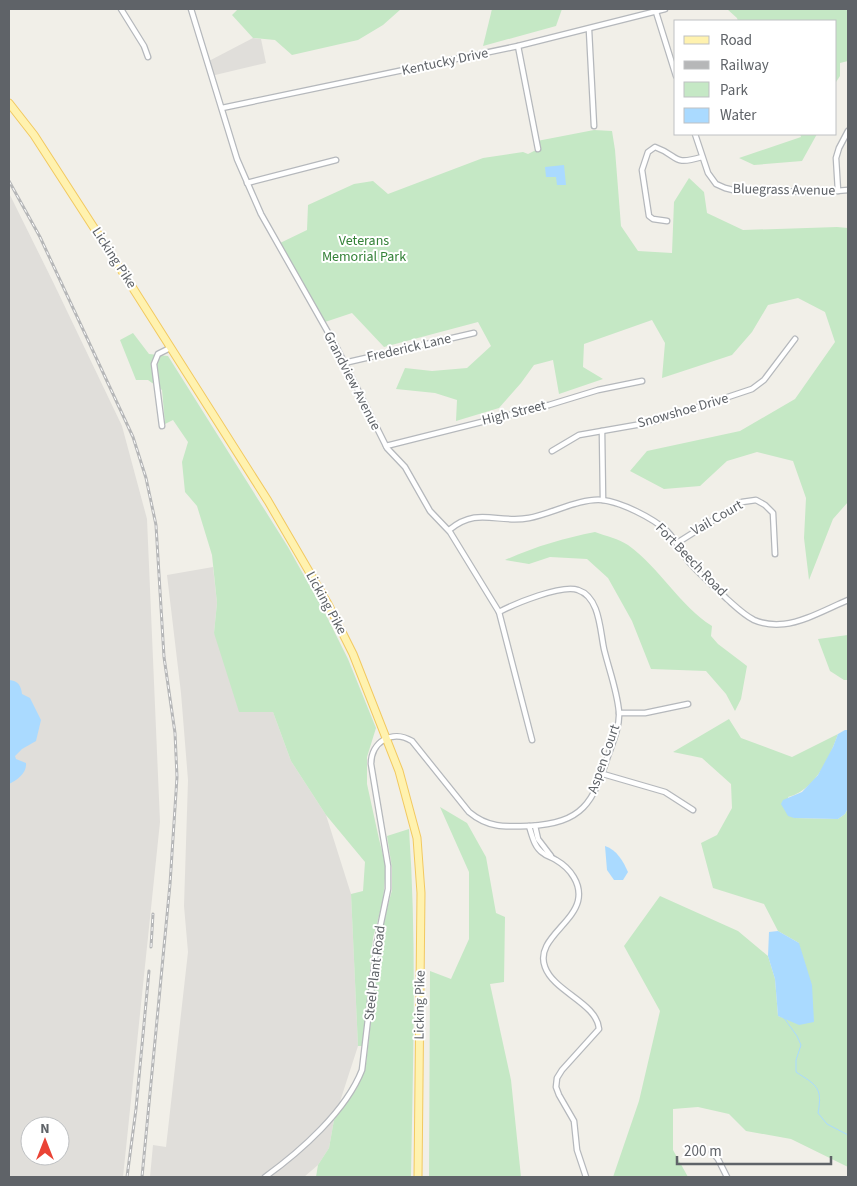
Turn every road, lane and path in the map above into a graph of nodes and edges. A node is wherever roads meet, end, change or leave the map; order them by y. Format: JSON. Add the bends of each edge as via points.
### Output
{"nodes":[{"id":1,"x":121,"y":9,"type":"edge"},
{"id":2,"x":191,"y":9,"type":"edge"},
{"id":3,"x":665,"y":9,"type":"edge"},
{"id":4,"x":656,"y":12,"type":"junction"},
{"id":5,"x":589,"y":30,"type":"junction"},
{"id":6,"x":518,"y":46,"type":"junction"},
{"id":7,"x":148,"y":57,"type":"dead end"},
{"id":8,"x":674,"y":70,"type":"edge"},
{"id":9,"x":9,"y":103,"type":"edge"},
{"id":10,"x":222,"y":108,"type":"junction"},
{"id":11,"x":594,"y":126,"type":"dead end"},
{"id":12,"x":848,"y":131,"type":"edge"},
{"id":13,"x":695,"y":135,"type":"edge"},
{"id":14,"x":538,"y":149,"type":"dead end"},
{"id":15,"x":702,"y":157,"type":"junction"},
{"id":16,"x":336,"y":160,"type":"dead end"},
{"id":17,"x":247,"y":183,"type":"junction"},
{"id":18,"x":848,"y":190,"type":"edge"},
{"id":19,"x":838,"y":191,"type":"junction"},
{"id":20,"x":667,"y":221,"type":"dead end"},
{"id":21,"x":474,"y":333,"type":"dead end"},
{"id":22,"x":795,"y":339,"type":"dead end"},
{"id":23,"x":170,"y":348,"type":"junction"},
{"id":24,"x":344,"y":363,"type":"junction"},
{"id":25,"x":642,"y":381,"type":"dead end"},
{"id":26,"x":162,"y":426,"type":"dead end"},
{"id":27,"x":602,"y":431,"type":"junction"},
{"id":28,"x":386,"y":446,"type":"junction"},
{"id":29,"x":552,"y":451,"type":"dead end"},
{"id":30,"x":603,"y":500,"type":"junction"},
{"id":31,"x":448,"y":530,"type":"junction"},
{"id":32,"x":677,"y":543,"type":"junction"},
{"id":33,"x":775,"y":554,"type":"dead end"},
{"id":34,"x":848,"y":600,"type":"edge"},
{"id":35,"x":499,"y":612,"type":"junction"},
{"id":36,"x":688,"y":704,"type":"dead end"},
{"id":37,"x":619,"y":713,"type":"junction"},
{"id":38,"x":386,"y":739,"type":"junction"},
{"id":39,"x":532,"y":740,"type":"dead end"},
{"id":40,"x":603,"y":774,"type":"junction"},
{"id":41,"x":693,"y":810,"type":"dead end"},
{"id":42,"x":529,"y":826,"type":"junction"},
{"id":43,"x":535,"y":826,"type":"junction"},
{"id":44,"x":552,"y":857,"type":"junction"},
{"id":45,"x":712,"y":1152,"type":"dead end"},
{"id":46,"x":265,"y":1177,"type":"edge"},
{"id":47,"x":418,"y":1177,"type":"edge"},
{"id":48,"x":586,"y":1177,"type":"edge"},
{"id":49,"x":727,"y":1177,"type":"edge"}],
"edges":[{"from":1,"to":7,"type":"street"},
{"from":2,"to":10,"type":"street","name":"Grandview Avenue"},
{"from":3,"to":4,"type":"street","name":"Kentucky Drive"},
{"from":4,"to":5,"type":"street","name":"Kentucky Drive"},
{"from":4,"to":8,"type":"street"},
{"from":5,"to":6,"type":"street","name":"Kentucky Drive"},
{"from":5,"to":11,"type":"street"},
{"from":6,"to":10,"type":"street","name":"Kentucky Drive"},
{"from":6,"to":14,"type":"street"},
{"from":9,"to":23,"type":"main road","name":"Licking Pike","via":[[34,135]]},
{"from":10,"to":17,"type":"street","name":"Grandview Avenue"},
{"from":12,"to":19,"type":"street","via":[[836,158]]},
{"from":13,"to":15,"type":"street","name":"Bluegrass Avenue"},
{"from":15,"to":19,"type":"street","name":"Bluegrass Avenue","via":[[714,182],[730,190]]},
{"from":15,"to":20,"type":"street","via":[[686,162],[655,147],[648,152],[642,170],[649,216]]},
{"from":16,"to":17,"type":"street"},
{"from":17,"to":24,"type":"street","name":"Grandview Avenue"},
{"from":18,"to":19,"type":"street","name":"Bluegrass Avenue"},
{"from":21,"to":24,"type":"street","name":"Frederick Lane"},
{"from":22,"to":27,"type":"street","name":"Snowshoe Drive","via":[[764,380],[752,390],[653,422]]},
{"from":23,"to":26,"type":"street","via":[[158,354],[154,364]]},
{"from":23,"to":38,"type":"main road","name":"Licking Pike","via":[[268,501],[328,604],[353,654]]},
{"from":24,"to":28,"type":"street","name":"Grandview Avenue"},
{"from":25,"to":28,"type":"street","name":"High Street"},
{"from":27,"to":29,"type":"street","name":"Snowshoe Drive","via":[[579,435]]},
{"from":27,"to":30,"type":"street"},
{"from":28,"to":31,"type":"street","name":"Grandview Avenue","via":[[406,467],[430,511]]},
{"from":30,"to":31,"type":"street","name":"Fort Beech Road","via":[[523,519],[471,518]]},
{"from":30,"to":32,"type":"street","name":"Fort Beech Road","via":[[655,521]]},
{"from":31,"to":35,"type":"street","name":"Grandview Avenue"},
{"from":32,"to":33,"type":"street","name":"Vail Court","via":[[742,502],[756,500],[773,513]]},
{"from":32,"to":34,"type":"street","name":"Fort Beech Road","via":[[701,576],[738,609],[763,623],[783,624]]},
{"from":35,"to":37,"type":"street","name":"Aspen Court","via":[[566,588],[586,594],[597,616]]},
{"from":35,"to":39,"type":"street","name":"Grandview Avenue"},
{"from":36,"to":37,"type":"street","via":[[645,714]]},
{"from":37,"to":40,"type":"street","name":"Aspen Court"},
{"from":38,"to":42,"type":"street","name":"Aspen Court","via":[[400,736],[412,741],[477,819],[497,827]]},
{"from":38,"to":46,"type":"street","name":"Steel Plant Road","via":[[374,748],[371,755],[388,889],[377,942],[362,1070],[336,1111],[308,1141]]},
{"from":38,"to":47,"type":"main road","name":"Licking Pike","via":[[414,821],[421,871]]},
{"from":40,"to":41,"type":"street","via":[[665,792]]},
{"from":40,"to":43,"type":"street","name":"Aspen Court","via":[[595,794],[581,810],[565,820]]},
{"from":42,"to":43,"type":"street","name":"Aspen Court"},
{"from":42,"to":44,"type":"street","via":[[537,847]]},
{"from":43,"to":44,"type":"street","via":[[538,839]]},
{"from":44,"to":48,"type":"street","via":[[569,869],[578,890],[578,901],[572,914],[544,949],[544,967],[595,1016],[599,1029],[562,1070],[556,1086],[574,1121]]},
{"from":45,"to":49,"type":"street"}]}
